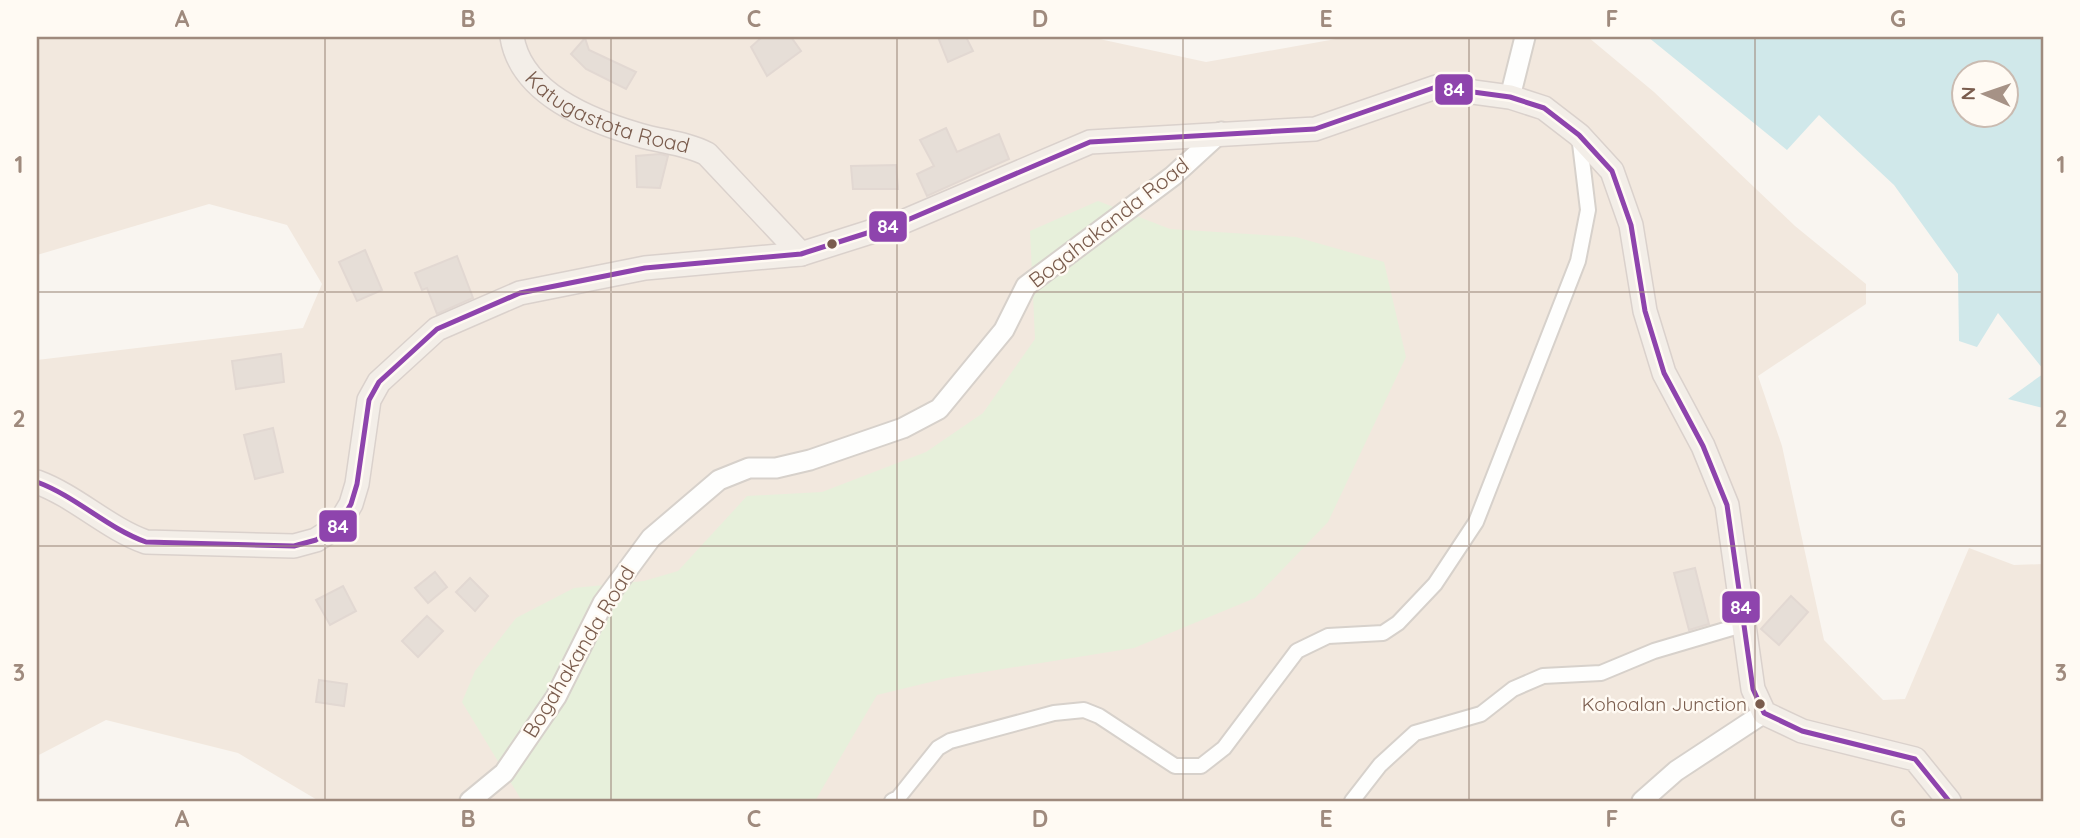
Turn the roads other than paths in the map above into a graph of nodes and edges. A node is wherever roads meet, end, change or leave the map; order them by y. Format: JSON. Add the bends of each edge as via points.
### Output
{"nodes":[{"id":1,"x":512,"y":37,"type":"edge"},
{"id":2,"x":1525,"y":37,"type":"edge"},
{"id":3,"x":1510,"y":97,"type":"junction"},
{"id":4,"x":1221,"y":132,"type":"junction"},
{"id":5,"x":1579,"y":135,"type":"junction"},
{"id":6,"x":801,"y":254,"type":"junction"},
{"id":7,"x":37,"y":482,"type":"edge"},
{"id":8,"x":1742,"y":625,"type":"junction"},
{"id":9,"x":1764,"y":713,"type":"junction"},
{"id":10,"x":470,"y":801,"type":"edge"},
{"id":11,"x":892,"y":801,"type":"edge"},
{"id":12,"x":1352,"y":801,"type":"edge"},
{"id":13,"x":1642,"y":801,"type":"edge"},
{"id":14,"x":1949,"y":801,"type":"edge"}],
"edges":[{"from":1,"to":6,"type":"main road","name":"Katugastota Road","via":[[525,69],[567,106],[606,124],[707,154]]},
{"from":2,"to":3,"type":"street"},
{"from":3,"to":4,"type":"main road","via":[[1436,87],[1315,129]]},
{"from":3,"to":5,"type":"main road","via":[[1544,108]]},
{"from":4,"to":6,"type":"main road","via":[[1090,142],[905,221]]},
{"from":4,"to":10,"type":"street","name":"Bogahakanda Road","via":[[1173,176],[1026,286],[1004,330],[939,409],[903,428],[810,460],[776,468],[749,468],[719,480],[650,538],[603,603],[556,697],[504,773]]},
{"from":5,"to":8,"type":"main road","via":[[1612,171],[1631,225],[1645,311],[1664,373],[1703,446],[1727,505]]},
{"from":5,"to":11,"type":"street","via":[[1588,210],[1578,261],[1476,522],[1435,584],[1398,623],[1383,633],[1328,636],[1297,651],[1224,748],[1201,766],[1175,766],[1084,710],[1054,713],[937,748]]},
{"from":6,"to":7,"type":"main road","via":[[645,268],[520,293],[437,329],[379,382],[369,400],[351,504],[338,526],[316,540],[294,546],[146,542]]},
{"from":8,"to":9,"type":"main road","via":[[1753,689]]},
{"from":8,"to":12,"type":"street","via":[[1654,651],[1601,673],[1543,676],[1513,689],[1481,714],[1415,733],[1380,765]]},
{"from":9,"to":13,"type":"street","via":[[1676,771]]},
{"from":9,"to":14,"type":"main road","via":[[1802,731],[1915,759]]}]}
